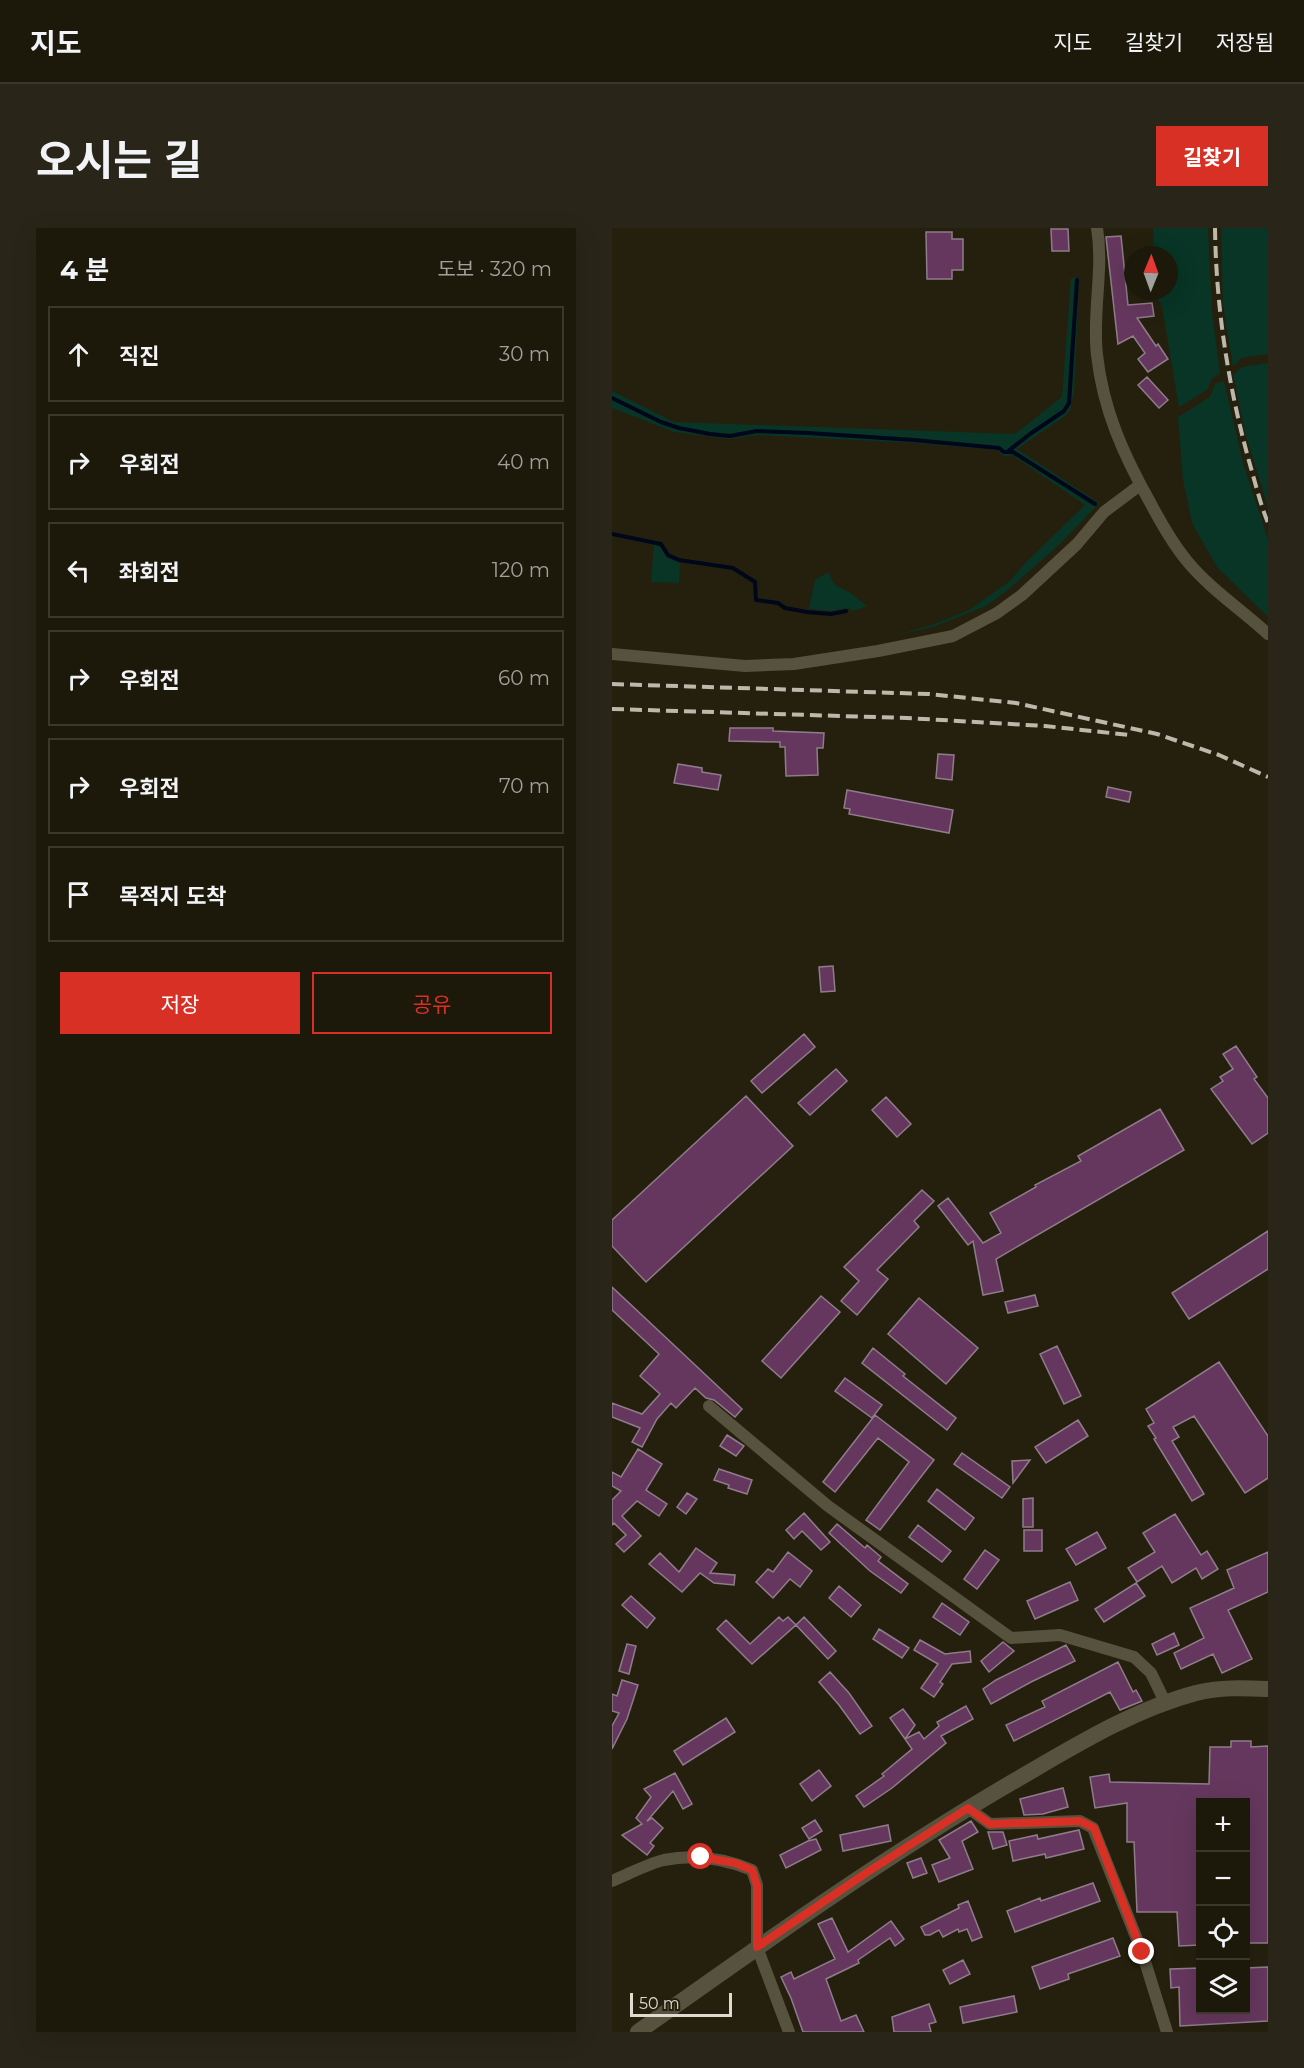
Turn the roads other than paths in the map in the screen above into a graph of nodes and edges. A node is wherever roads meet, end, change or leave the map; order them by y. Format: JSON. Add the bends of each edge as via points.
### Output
{"nodes":[{"id":1,"x":1097,"y":228,"type":"edge"},
{"id":2,"x":1140,"y":484,"type":"junction"},
{"id":3,"x":1268,"y":634,"type":"edge"},
{"id":4,"x":612,"y":654,"type":"edge"},
{"id":5,"x":709,"y":1407,"type":"dead end"},
{"id":6,"x":1268,"y":1689,"type":"edge"},
{"id":7,"x":1165,"y":1702,"type":"junction"},
{"id":8,"x":968,"y":1808,"type":"junction"},
{"id":9,"x":612,"y":1881,"type":"edge"},
{"id":10,"x":757,"y":1947,"type":"junction"},
{"id":11,"x":638,"y":2032,"type":"edge"},
{"id":12,"x":789,"y":2032,"type":"edge"},
{"id":13,"x":1167,"y":2032,"type":"edge"}],
"edges":[{"from":1,"to":2,"type":"street","via":[[1097,353],[1101,384],[1116,434]]},
{"from":2,"to":3,"type":"street","via":[[1187,561]]},
{"from":2,"to":4,"type":"street","via":[[1104,512],[1077,544],[1022,595],[952,636],[794,664],[745,666]]},
{"from":5,"to":7,"type":"street","via":[[828,1506],[1011,1638],[1060,1635],[1134,1657],[1151,1673]]},
{"from":6,"to":7,"type":"main road","via":[[1227,1688]]},
{"from":7,"to":8,"type":"main road","via":[[1107,1729]]},
{"from":8,"to":10,"type":"main road"},
{"from":8,"to":13,"type":"street","via":[[990,1824],[1080,1821],[1094,1828],[1142,1952]]},
{"from":9,"to":10,"type":"street","via":[[664,1860],[701,1857],[752,1870],[757,1886]]},
{"from":10,"to":11,"type":"main road"},
{"from":10,"to":12,"type":"street"}]}
